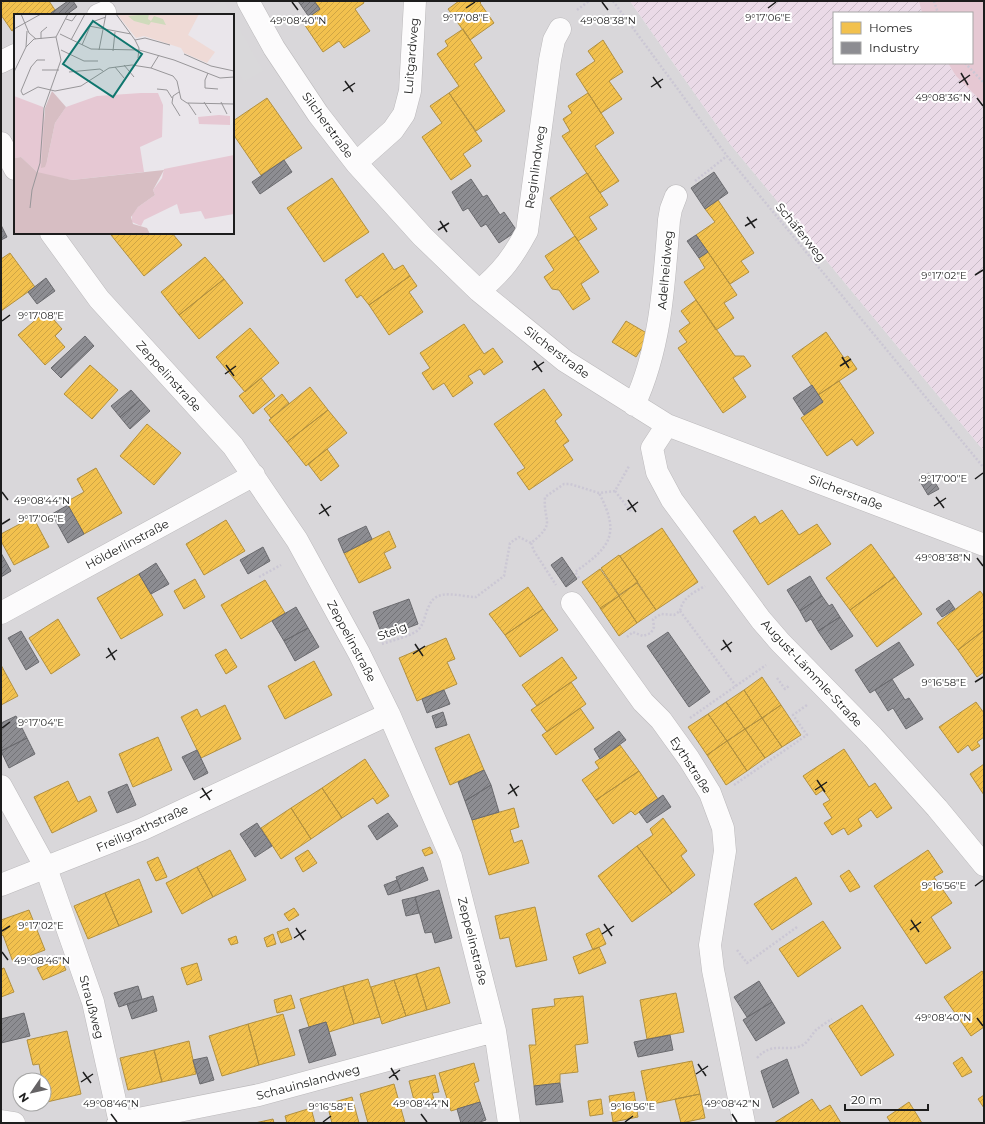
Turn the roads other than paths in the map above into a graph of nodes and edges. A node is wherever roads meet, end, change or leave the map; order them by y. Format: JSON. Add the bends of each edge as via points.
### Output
{"nodes":[{"id":1,"x":248,"y":1,"type":"edge"},
{"id":2,"x":415,"y":1,"type":"edge"},
{"id":3,"x":560,"y":28,"type":"dead end"},
{"id":4,"x":14,"y":56,"type":"edge"},
{"id":5,"x":1,"y":62,"type":"edge"},
{"id":6,"x":1,"y":143,"type":"edge"},
{"id":7,"x":356,"y":163,"type":"junction"},
{"id":8,"x":14,"y":166,"type":"edge"},
{"id":9,"x":676,"y":196,"type":"road end"},
{"id":10,"x":52,"y":234,"type":"edge"},
{"id":11,"x":479,"y":291,"type":"junction"},
{"id":12,"x":634,"y":405,"type":"junction"},
{"id":13,"x":667,"y":425,"type":"junction"},
{"id":14,"x":254,"y":475,"type":"junction"},
{"id":15,"x":984,"y":545,"type":"edge"},
{"id":16,"x":572,"y":603,"type":"road end"},
{"id":17,"x":1,"y":613,"type":"edge"},
{"id":18,"x":389,"y":714,"type":"junction"},
{"id":19,"x":1,"y":786,"type":"edge"},
{"id":20,"x":984,"y":865,"type":"edge"},
{"id":21,"x":46,"y":868,"type":"junction"},
{"id":22,"x":1,"y":885,"type":"edge"},
{"id":23,"x":495,"y":1031,"type":"junction"},
{"id":24,"x":1,"y":1121,"type":"edge"},
{"id":25,"x":14,"y":1123,"type":"edge"},
{"id":26,"x":119,"y":1123,"type":"edge"},
{"id":27,"x":509,"y":1123,"type":"edge"},
{"id":28,"x":744,"y":1123,"type":"edge"}],
"edges":[{"from":1,"to":7,"type":"street","name":"Silcherstraße","via":[[274,48],[318,114]]},
{"from":2,"to":7,"type":"street","name":"Luitgardweg","via":[[410,91],[404,114],[393,130]]},
{"from":3,"to":11,"type":"street","name":"Reginlindweg","via":[[554,40],[550,60],[527,231],[515,254]]},
{"from":4,"to":5,"type":"street"},
{"from":6,"to":8,"type":"street"},
{"from":7,"to":11,"type":"street","name":"Silcherstraße","via":[[422,236]]},
{"from":9,"to":12,"type":"street","name":"Adelheidweg","via":[[669,220],[657,338],[644,384]]},
{"from":10,"to":14,"type":"street","name":"Zeppelinstraße","via":[[99,299],[233,446]]},
{"from":11,"to":12,"type":"street","name":"Silcherstraße","via":[[565,361]]},
{"from":12,"to":13,"type":"street","name":"Silcherstraße"},
{"from":13,"to":15,"type":"street","name":"Silcherstraße"},
{"from":13,"to":20,"type":"street","name":"August-Lämmle-Straße","via":[[652,448],[657,472],[672,500],[761,620],[937,808]]},
{"from":14,"to":17,"type":"street","name":"Hölderlinstraße"},
{"from":14,"to":18,"type":"street","name":"Zeppelinstraße","via":[[297,540]]},
{"from":16,"to":28,"type":"street","name":"Eythstraße","via":[[643,702],[666,726],[710,793],[723,828],[725,851],[710,945]]},
{"from":18,"to":21,"type":"street","name":"Freiligrathstraße","via":[[143,829]]},
{"from":18,"to":23,"type":"street","name":"Zeppelinstraße","via":[[451,857]]},
{"from":19,"to":21,"type":"street","name":"Straußweg"},
{"from":21,"to":22,"type":"street","name":"Freiligrathstraße"},
{"from":21,"to":26,"type":"street","name":"Straußweg","via":[[92,1002]]},
{"from":23,"to":26,"type":"street","name":"Schauinslandweg","via":[[259,1095]]},
{"from":23,"to":27,"type":"street","name":"Zeppelinstraße"},
{"from":24,"to":25,"type":"street"}]}
